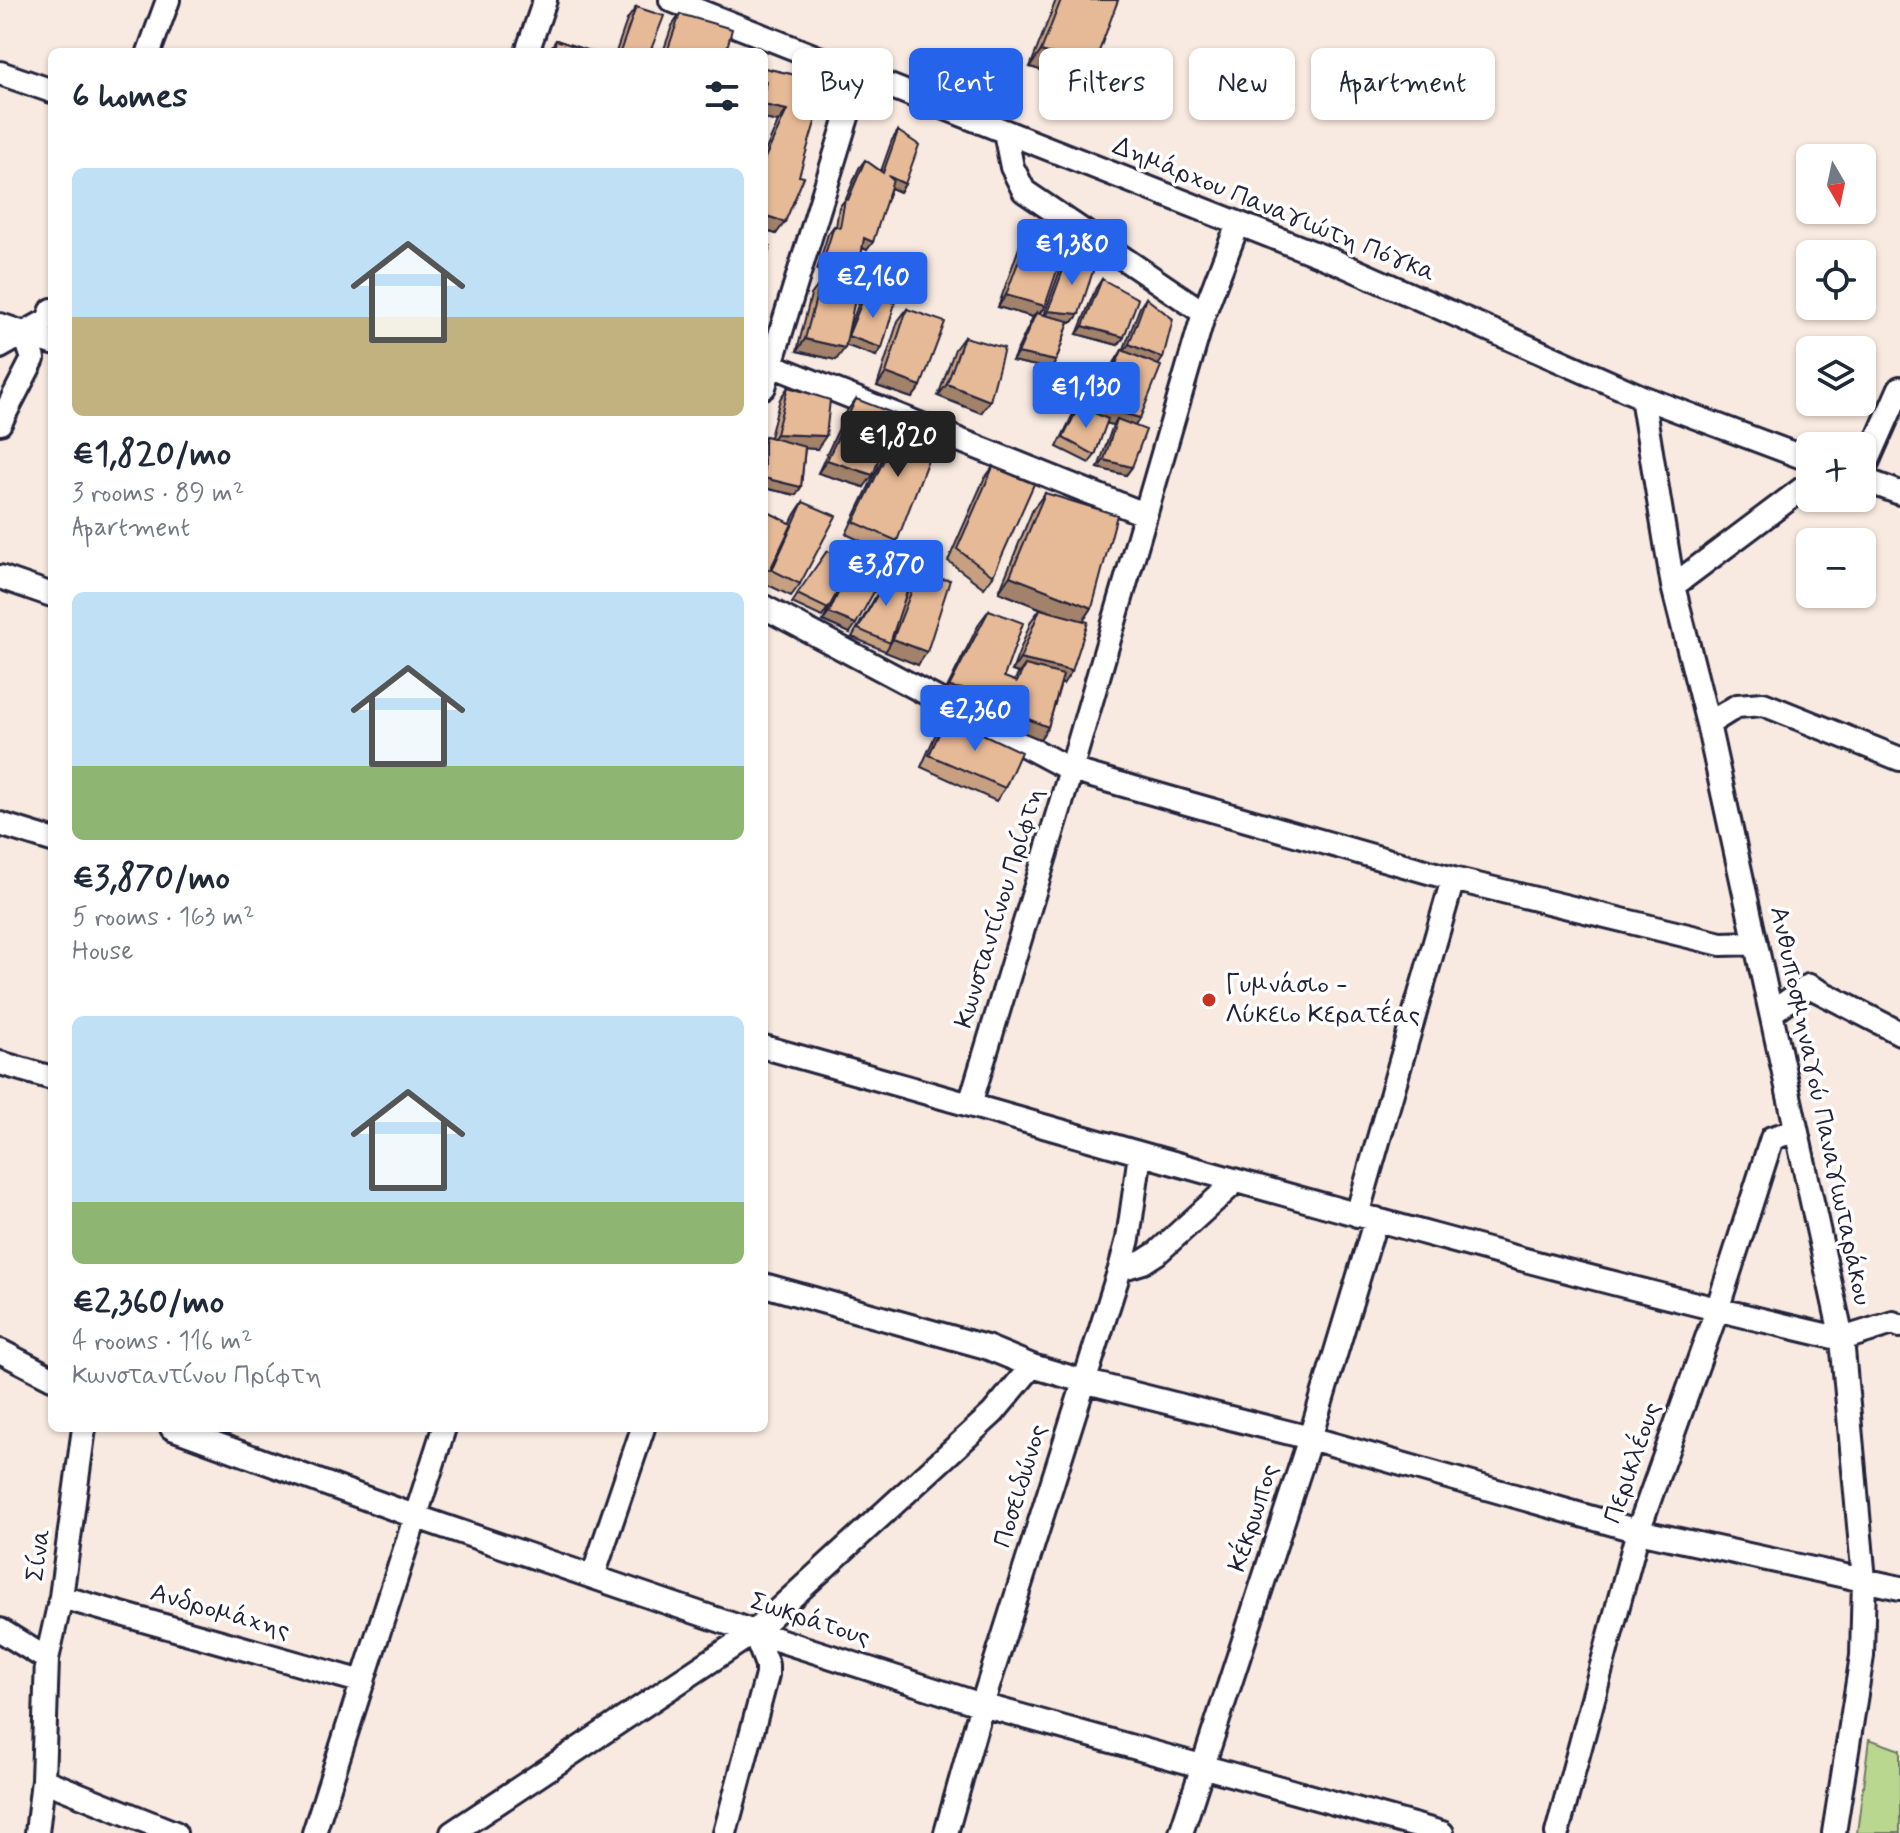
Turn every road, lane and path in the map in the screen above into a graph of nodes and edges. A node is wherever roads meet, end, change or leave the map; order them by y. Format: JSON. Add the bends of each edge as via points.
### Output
{"nodes":[{"id":1,"x":168,"y":0,"type":"edge"},
{"id":2,"x":545,"y":0,"type":"edge"},
{"id":3,"x":671,"y":0,"type":"edge"},
{"id":4,"x":150,"y":48,"type":"edge"},
{"id":5,"x":528,"y":48,"type":"edge"},
{"id":6,"x":792,"y":48,"type":"edge"},
{"id":7,"x":0,"y":73,"type":"edge"},
{"id":8,"x":893,"y":88,"type":"edge"},
{"id":9,"x":48,"y":90,"type":"edge"},
{"id":10,"x":846,"y":120,"type":"edge"},
{"id":11,"x":1005,"y":132,"type":"junction"},
{"id":12,"x":1238,"y":224,"type":"junction"},
{"id":13,"x":1204,"y":313,"type":"junction"},
{"id":14,"x":48,"y":320,"type":"edge"},
{"id":15,"x":0,"y":325,"type":"edge"},
{"id":16,"x":25,"y":335,"type":"junction"},
{"id":17,"x":48,"y":342,"type":"edge"},
{"id":18,"x":0,"y":347,"type":"edge"},
{"id":19,"x":768,"y":363,"type":"edge"},
{"id":20,"x":1900,"y":388,"type":"edge"},
{"id":21,"x":1642,"y":397,"type":"junction"},
{"id":22,"x":0,"y":423,"type":"edge"},
{"id":23,"x":1876,"y":444,"type":"edge"},
{"id":24,"x":1796,"y":455,"type":"edge"},
{"id":25,"x":1876,"y":483,"type":"edge"},
{"id":26,"x":1900,"y":493,"type":"edge"},
{"id":27,"x":1796,"y":494,"type":"edge"},
{"id":28,"x":1144,"y":514,"type":"junction"},
{"id":29,"x":0,"y":577,"type":"edge"},
{"id":30,"x":1673,"y":586,"type":"junction"},
{"id":31,"x":48,"y":594,"type":"edge"},
{"id":32,"x":768,"y":609,"type":"edge"},
{"id":33,"x":1708,"y":724,"type":"junction"},
{"id":34,"x":1900,"y":759,"type":"edge"},
{"id":35,"x":1071,"y":770,"type":"junction"},
{"id":36,"x":0,"y":824,"type":"edge"},
{"id":37,"x":48,"y":839,"type":"edge"},
{"id":38,"x":1453,"y":879,"type":"junction"},
{"id":39,"x":1756,"y":943,"type":"junction"},
{"id":40,"x":1771,"y":1013,"type":"junction"},
{"id":41,"x":1900,"y":1033,"type":"edge"},
{"id":42,"x":768,"y":1054,"type":"edge"},
{"id":43,"x":0,"y":1063,"type":"edge"},
{"id":44,"x":48,"y":1077,"type":"edge"},
{"id":45,"x":970,"y":1104,"type":"junction"},
{"id":46,"x":1795,"y":1131,"type":"junction"},
{"id":47,"x":1140,"y":1154,"type":"junction"},
{"id":48,"x":1235,"y":1182,"type":"junction"},
{"id":49,"x":1366,"y":1217,"type":"junction"},
{"id":50,"x":1120,"y":1269,"type":"junction"},
{"id":51,"x":768,"y":1286,"type":"edge"},
{"id":52,"x":1717,"y":1310,"type":"junction"},
{"id":53,"x":1898,"y":1319,"type":"edge"},
{"id":54,"x":1842,"y":1339,"type":"junction"},
{"id":55,"x":0,"y":1351,"type":"edge"},
{"id":56,"x":1032,"y":1366,"type":"junction"},
{"id":57,"x":48,"y":1376,"type":"edge"},
{"id":58,"x":1083,"y":1381,"type":"junction"},
{"id":59,"x":83,"y":1432,"type":"edge"},
{"id":60,"x":183,"y":1432,"type":"edge"},
{"id":61,"x":443,"y":1432,"type":"edge"},
{"id":62,"x":642,"y":1432,"type":"edge"},
{"id":63,"x":1310,"y":1438,"type":"junction"},
{"id":64,"x":417,"y":1517,"type":"junction"},
{"id":65,"x":1638,"y":1531,"type":"junction"},
{"id":66,"x":593,"y":1576,"type":"junction"},
{"id":67,"x":1864,"y":1580,"type":"junction"},
{"id":68,"x":1900,"y":1588,"type":"edge"},
{"id":69,"x":61,"y":1597,"type":"junction"},
{"id":70,"x":0,"y":1630,"type":"edge"},
{"id":71,"x":754,"y":1632,"type":"junction"},
{"id":72,"x":47,"y":1659,"type":"junction"},
{"id":73,"x":363,"y":1682,"type":"junction"},
{"id":74,"x":982,"y":1705,"type":"junction"},
{"id":75,"x":1202,"y":1765,"type":"junction"},
{"id":76,"x":43,"y":1780,"type":"junction"},
{"id":77,"x":37,"y":1833,"type":"edge"},
{"id":78,"x":175,"y":1833,"type":"edge"},
{"id":79,"x":314,"y":1833,"type":"edge"},
{"id":80,"x":452,"y":1833,"type":"edge"},
{"id":81,"x":725,"y":1833,"type":"edge"},
{"id":82,"x":946,"y":1833,"type":"edge"},
{"id":83,"x":1181,"y":1833,"type":"edge"},
{"id":84,"x":1442,"y":1833,"type":"edge"},
{"id":85,"x":1557,"y":1833,"type":"edge"},
{"id":86,"x":1834,"y":1833,"type":"edge"}],
"edges":[{"from":1,"to":4,"type":"street"},
{"from":2,"to":5,"type":"street"},
{"from":3,"to":6,"type":"street","name":"Δημάρχου Παναγιώτη Πόγκα"},
{"from":7,"to":9,"type":"street"},
{"from":8,"to":11,"type":"street","name":"Δημάρχου Παναγιώτη Πόγκα"},
{"from":10,"to":19,"type":"street"},
{"from":11,"to":12,"type":"street","name":"Δημάρχου Παναγιώτη Πόγκα"},
{"from":11,"to":13,"type":"street","via":[[1012,167],[1024,191]]},
{"from":12,"to":13,"type":"street","name":"Κωνσταντίνου Πρίφτη"},
{"from":12,"to":21,"type":"street","name":"Δημάρχου Παναγιώτη Πόγκα"},
{"from":13,"to":28,"type":"street","name":"Κωνσταντίνου Πρίφτη"},
{"from":14,"to":16,"type":"street"},
{"from":15,"to":16,"type":"street"},
{"from":16,"to":17,"type":"street"},
{"from":16,"to":18,"type":"street"},
{"from":16,"to":22,"type":"street","via":[[33,359]]},
{"from":19,"to":28,"type":"street"},
{"from":20,"to":23,"type":"street"},
{"from":21,"to":24,"type":"street","name":"Δημάρχου Παναγιώτη Πόγκα"},
{"from":21,"to":30,"type":"street","name":"Ανθυποσμηναγού Παναγιωταράκου"},
{"from":25,"to":26,"type":"street"},
{"from":27,"to":30,"type":"street"},
{"from":28,"to":35,"type":"street","name":"Κωνσταντίνου Πρίφτη"},
{"from":29,"to":31,"type":"street"},
{"from":30,"to":33,"type":"street","name":"Ανθυποσμηναγού Παναγιωταράκου"},
{"from":32,"to":35,"type":"street"},
{"from":33,"to":34,"type":"street","via":[[1737,706],[1763,704]]},
{"from":33,"to":39,"type":"street","name":"Ανθυποσμηναγού Παναγιωταράκου"},
{"from":35,"to":38,"type":"street"},
{"from":35,"to":45,"type":"street","name":"Κωνσταντίνου Πρίφτη"},
{"from":36,"to":37,"type":"street"},
{"from":38,"to":39,"type":"street","via":[[1721,944]]},
{"from":38,"to":49,"type":"street","name":"Κέκρωπος"},
{"from":39,"to":40,"type":"street","name":"Ανθυποσμηναγού Παναγιωταράκου"},
{"from":40,"to":41,"type":"street","via":[[1809,986]]},
{"from":40,"to":46,"type":"street","name":"Ανθυποσμηναγού Παναγιωταράκου"},
{"from":42,"to":45,"type":"street"},
{"from":43,"to":44,"type":"street"},
{"from":45,"to":47,"type":"street"},
{"from":46,"to":52,"type":"street","name":"Περικλέους","via":[[1772,1138]]},
{"from":46,"to":54,"type":"street","name":"Ανθυποσμηναγού Παναγιωταράκου"},
{"from":47,"to":48,"type":"street"},
{"from":47,"to":50,"type":"street","name":"Ποσειδώνος"},
{"from":48,"to":49,"type":"street"},
{"from":48,"to":50,"type":"street","via":[[1157,1253]]},
{"from":49,"to":52,"type":"street"},
{"from":49,"to":63,"type":"street","name":"Κέκρωπος"},
{"from":50,"to":58,"type":"street","name":"Ποσειδώνος"},
{"from":51,"to":56,"type":"street","via":[[986,1347]]},
{"from":52,"to":54,"type":"street"},
{"from":52,"to":65,"type":"street","name":"Περικλέους"},
{"from":53,"to":54,"type":"street"},
{"from":54,"to":67,"type":"street","name":"Ανθυποσμηναγού Παναγιωταράκου"},
{"from":55,"to":57,"type":"street"},
{"from":56,"to":58,"type":"street"},
{"from":56,"to":71,"type":"street","via":[[993,1413]]},
{"from":58,"to":63,"type":"street"},
{"from":58,"to":74,"type":"street","name":"Ποσειδώνος"},
{"from":59,"to":69,"type":"street","name":"Σίνα"},
{"from":60,"to":64,"type":"street","name":"Σωκράτους"},
{"from":61,"to":64,"type":"street"},
{"from":62,"to":66,"type":"street"},
{"from":63,"to":65,"type":"street"},
{"from":63,"to":75,"type":"street","name":"Κέκρωπος"},
{"from":64,"to":66,"type":"street","name":"Σωκράτους"},
{"from":64,"to":73,"type":"street"},
{"from":65,"to":67,"type":"street"},
{"from":65,"to":85,"type":"street","name":"Περικλέους"},
{"from":66,"to":71,"type":"street","name":"Σωκράτους"},
{"from":67,"to":68,"type":"street"},
{"from":67,"to":86,"type":"street","name":"Ανθυποσμηναγού Παναγιωταράκου","via":[[1862,1656]]},
{"from":69,"to":72,"type":"street","name":"Σίνα"},
{"from":69,"to":73,"type":"street","name":"Ανδρομάχης"},
{"from":70,"to":72,"type":"street"},
{"from":71,"to":74,"type":"street","name":"Σωκράτους"},
{"from":71,"to":80,"type":"street"},
{"from":71,"to":81,"type":"street","via":[[767,1675]]},
{"from":72,"to":76,"type":"street","name":"Σίνα"},
{"from":73,"to":79,"type":"street"},
{"from":74,"to":75,"type":"street","name":"Σωκράτους"},
{"from":74,"to":82,"type":"street","name":"Ποσειδώνος"},
{"from":75,"to":83,"type":"street","name":"Κέκρωπος"},
{"from":75,"to":84,"type":"street","name":"Σωκράτους"},
{"from":76,"to":77,"type":"street","name":"Σίνα"},
{"from":76,"to":78,"type":"street"}]}
